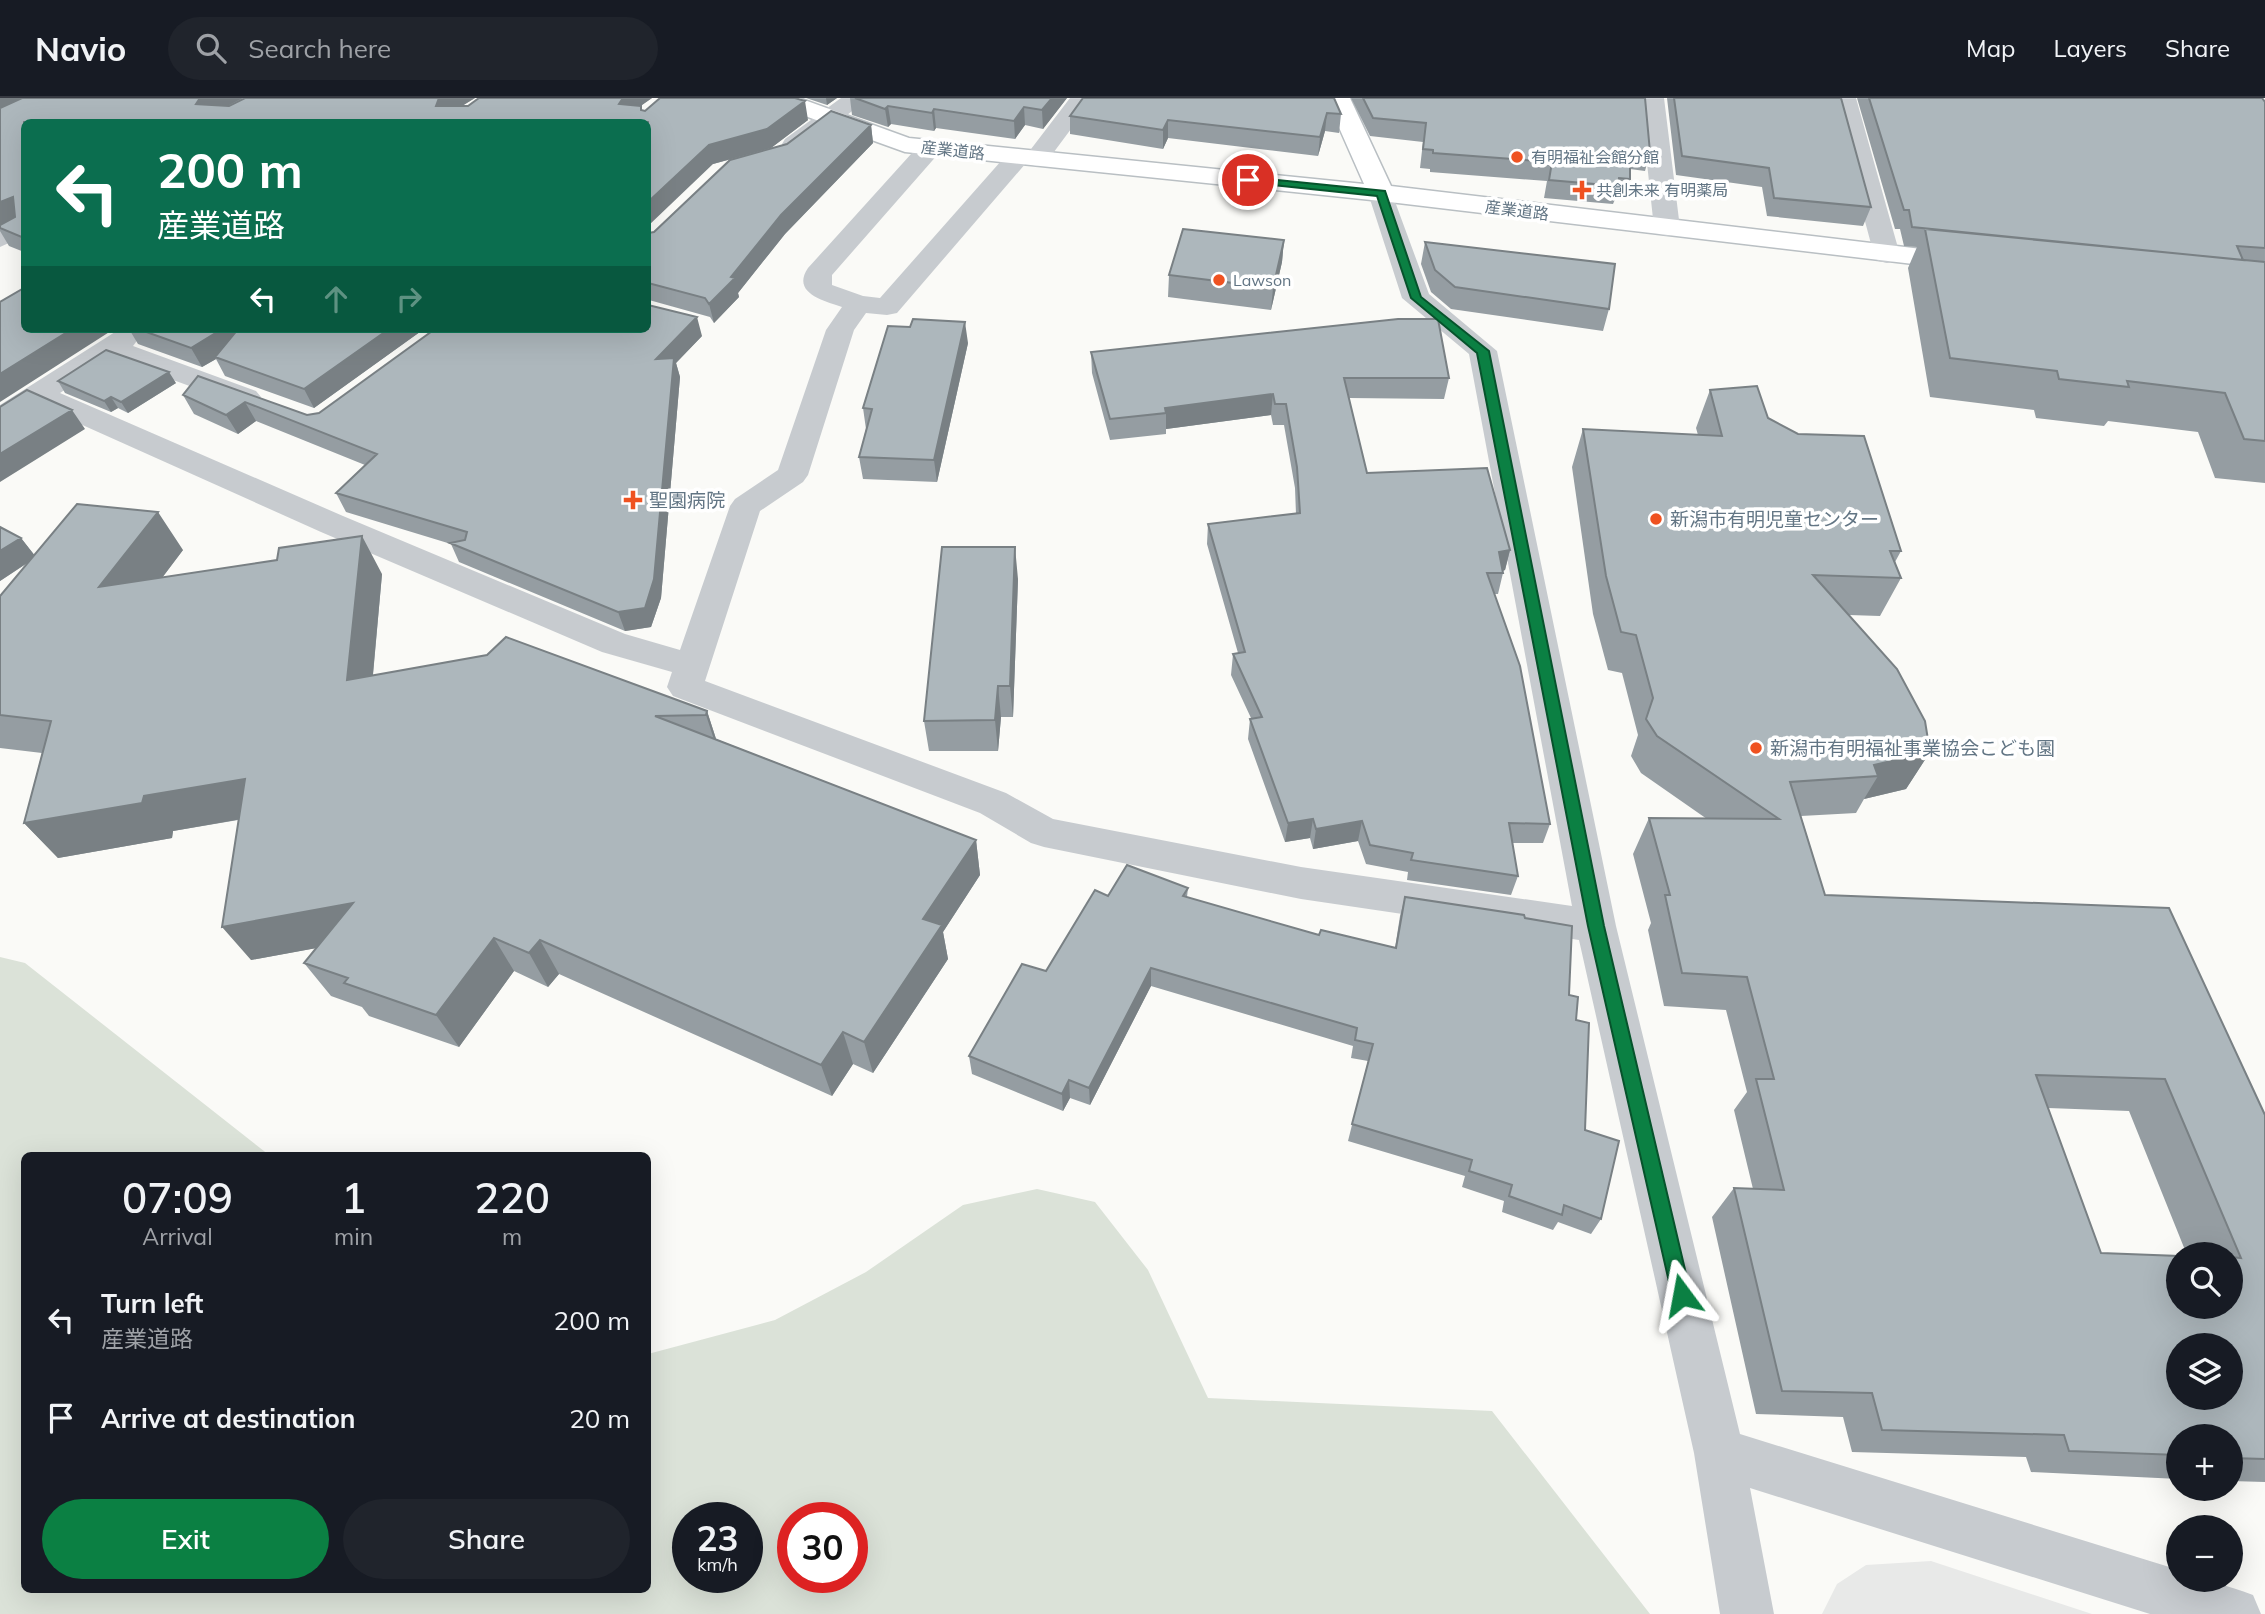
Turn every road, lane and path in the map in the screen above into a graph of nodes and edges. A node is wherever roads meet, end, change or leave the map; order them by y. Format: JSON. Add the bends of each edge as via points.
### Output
{"nodes":[{"id":1,"x":776,"y":98,"type":"edge"},
{"id":2,"x":857,"y":98,"type":"edge"},
{"id":3,"x":1082,"y":98,"type":"edge"},
{"id":4,"x":1338,"y":98,"type":"edge"},
{"id":5,"x":1652,"y":98,"type":"edge"},
{"id":6,"x":1844,"y":98,"type":"edge"},
{"id":7,"x":828,"y":117,"type":"junction"},
{"id":8,"x":930,"y":148,"type":"junction"},
{"id":9,"x":769,"y":158,"type":"edge"},
{"id":10,"x":1027,"y":158,"type":"junction"},
{"id":11,"x":1381,"y":193,"type":"junction"},
{"id":12,"x":21,"y":228,"type":"edge"},
{"id":13,"x":1667,"y":228,"type":"junction"},
{"id":14,"x":0,"y":239,"type":"edge"},
{"id":15,"x":1887,"y":255,"type":"junction"},
{"id":16,"x":1983,"y":264,"type":"edge"},
{"id":17,"x":858,"y":304,"type":"junction"},
{"id":18,"x":132,"y":333,"type":"edge"},
{"id":19,"x":110,"y":347,"type":"junction"},
{"id":20,"x":38,"y":394,"type":"junction"},
{"id":21,"x":266,"y":404,"type":"edge"},
{"id":22,"x":0,"y":418,"type":"edge"},
{"id":23,"x":693,"y":666,"type":"junction"},
{"id":24,"x":1596,"y":926,"type":"junction"},
{"id":25,"x":1718,"y":1454,"type":"junction"},
{"id":26,"x":1747,"y":1614,"type":"edge"},
{"id":27,"x":2234,"y":1614,"type":"edge"}],
"edges":[{"from":1,"to":7,"type":"street","name":"産業道路"},
{"from":2,"to":7,"type":"street"},
{"from":3,"to":10,"type":"street"},
{"from":4,"to":11,"type":"street"},
{"from":5,"to":13,"type":"street"},
{"from":6,"to":15,"type":"street"},
{"from":7,"to":8,"type":"street","name":"産業道路","via":[[905,145]]},
{"from":7,"to":9,"type":"street","via":[[780,155]]},
{"from":8,"to":10,"type":"street","name":"産業道路"},
{"from":8,"to":17,"type":"street","via":[[818,274],[819,289]]},
{"from":10,"to":11,"type":"street","name":"産業道路"},
{"from":10,"to":17,"type":"street","via":[[887,307]]},
{"from":11,"to":13,"type":"street","name":"産業道路"},
{"from":11,"to":24,"type":"street","via":[[1416,298],[1483,351]]},
{"from":12,"to":14,"type":"street"},
{"from":13,"to":15,"type":"street","name":"産業道路"},
{"from":15,"to":16,"type":"street","name":"産業道路"},
{"from":17,"to":23,"type":"street","via":[[840,330],[792,475],[746,506]]},
{"from":18,"to":19,"type":"street"},
{"from":19,"to":20,"type":"street"},
{"from":19,"to":21,"type":"street"},
{"from":20,"to":22,"type":"street"},
{"from":20,"to":23,"type":"street","via":[[614,643]]},
{"from":23,"to":24,"type":"street","via":[[685,687],[993,803],[1044,832],[1301,883]]},
{"from":24,"to":25,"type":"street"},
{"from":25,"to":26,"type":"street"},
{"from":25,"to":27,"type":"street"}]}
